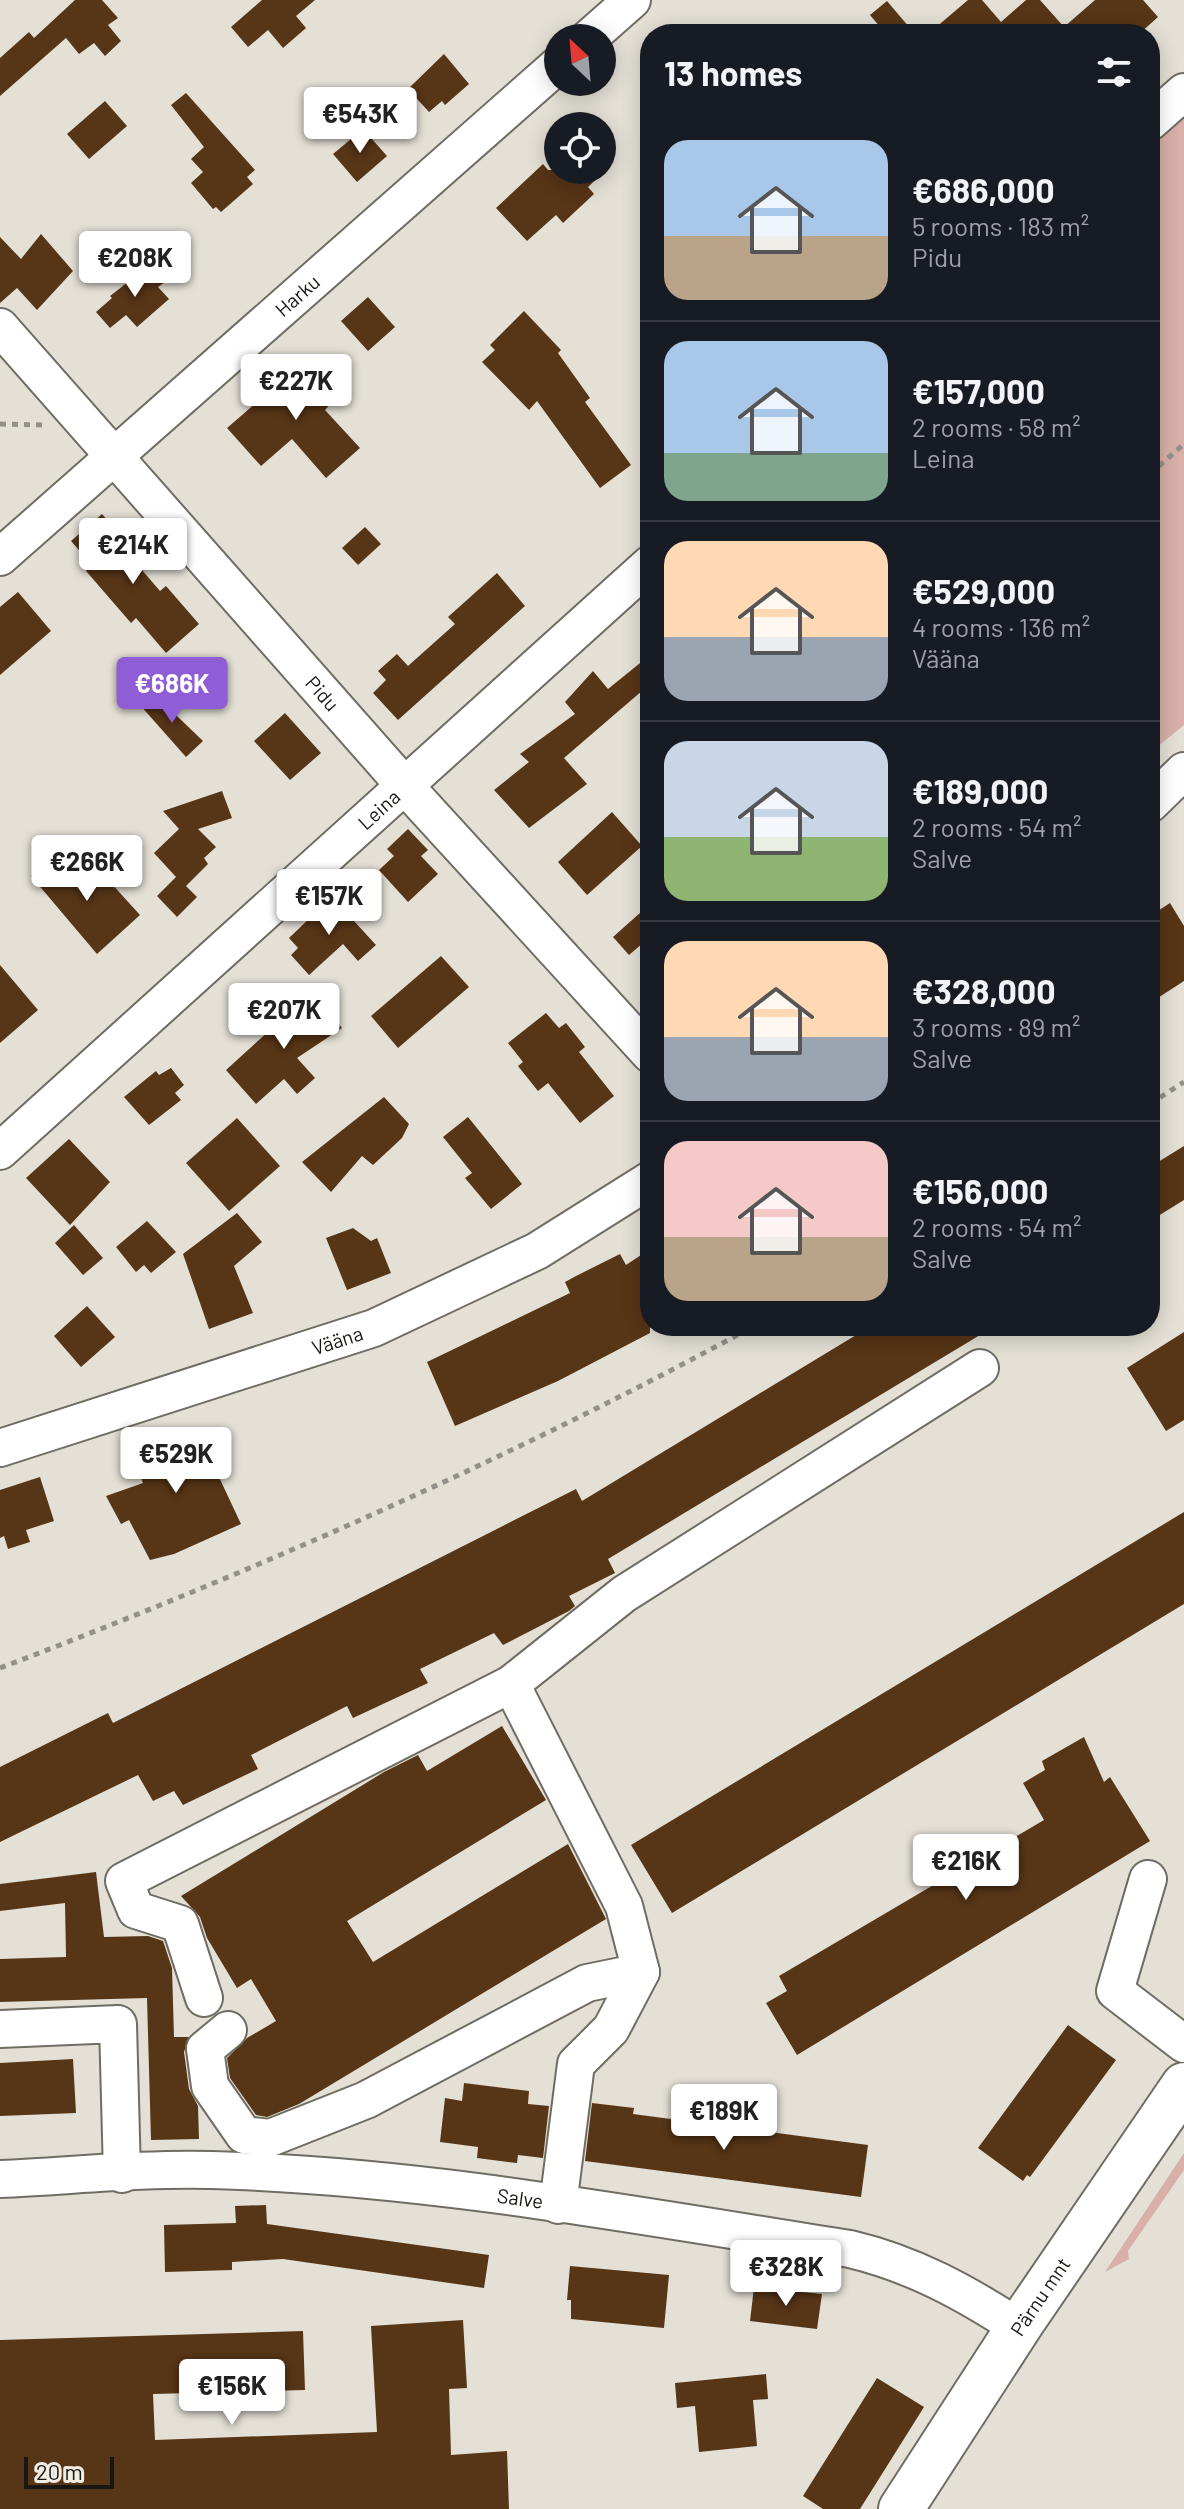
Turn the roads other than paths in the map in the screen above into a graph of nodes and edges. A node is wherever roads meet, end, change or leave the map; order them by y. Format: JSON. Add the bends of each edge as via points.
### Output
{"nodes":[{"id":1,"x":632,"y":0,"type":"edge"},
{"id":2,"x":605,"y":24,"type":"edge"},
{"id":3,"x":544,"y":77,"type":"edge"},
{"id":4,"x":1184,"y":92,"type":"edge"},
{"id":5,"x":1160,"y":113,"type":"edge"},
{"id":6,"x":0,"y":327,"type":"edge"},
{"id":7,"x":113,"y":454,"type":"junction"},
{"id":8,"x":0,"y":557,"type":"edge"},
{"id":9,"x":640,"y":573,"type":"edge"},
{"id":10,"x":1184,"y":771,"type":"edge"},
{"id":11,"x":404,"y":785,"type":"junction"},
{"id":12,"x":1160,"y":794,"type":"edge"},
{"id":13,"x":640,"y":1043,"type":"edge"},
{"id":14,"x":0,"y":1151,"type":"edge"},
{"id":15,"x":640,"y":1186,"type":"edge"},
{"id":16,"x":980,"y":1368,"type":"dead end"},
{"id":17,"x":0,"y":1448,"type":"edge"},
{"id":18,"x":511,"y":1684,"type":"junction"},
{"id":19,"x":1148,"y":1879,"type":"dead end"},
{"id":20,"x":641,"y":1972,"type":"junction"},
{"id":21,"x":204,"y":1998,"type":"dead end"},
{"id":22,"x":0,"y":2029,"type":"edge"},
{"id":23,"x":228,"y":2030,"type":"dead end"},
{"id":24,"x":1184,"y":2044,"type":"edge"},
{"id":25,"x":1184,"y":2085,"type":"edge"},
{"id":26,"x":122,"y":2174,"type":"junction"},
{"id":27,"x":0,"y":2179,"type":"edge"},
{"id":28,"x":558,"y":2205,"type":"junction"},
{"id":29,"x":1018,"y":2327,"type":"junction"},
{"id":30,"x":901,"y":2509,"type":"edge"}],
"edges":[{"from":1,"to":2,"type":"street"},
{"from":3,"to":7,"type":"street","name":"Harku"},
{"from":4,"to":5,"type":"street"},
{"from":6,"to":7,"type":"street","name":"Pidu"},
{"from":7,"to":8,"type":"street","name":"Harku"},
{"from":7,"to":11,"type":"street","name":"Pidu"},
{"from":9,"to":11,"type":"street","name":"Leina"},
{"from":10,"to":12,"type":"street"},
{"from":11,"to":13,"type":"street","name":"Pidu"},
{"from":11,"to":14,"type":"street","name":"Leina"},
{"from":15,"to":17,"type":"street","name":"Vääna","via":[[537,1251],[374,1328]]},
{"from":16,"to":18,"type":"street","via":[[624,1594]]},
{"from":18,"to":20,"type":"street","via":[[624,1906]]},
{"from":18,"to":21,"type":"street","via":[[124,1881],[136,1910],[180,1924]]},
{"from":19,"to":24,"type":"street","via":[[1115,1991]]},
{"from":20,"to":23,"type":"street","via":[[587,1983],[366,2100],[270,2138],[244,2135],[210,2086],[205,2049]]},
{"from":20,"to":28,"type":"street","via":[[611,2029],[576,2064]]},
{"from":22,"to":26,"type":"street","via":[[118,2024]]},
{"from":25,"to":29,"type":"main road","name":"Pärnu mnt"},
{"from":26,"to":27,"type":"street","name":"Salve"},
{"from":26,"to":28,"type":"street","name":"Salve","via":[[210,2170],[352,2178]]},
{"from":28,"to":29,"type":"street","name":"Salve","via":[[892,2259],[963,2291]]},
{"from":29,"to":30,"type":"main road","name":"Pärnu mnt"}]}
